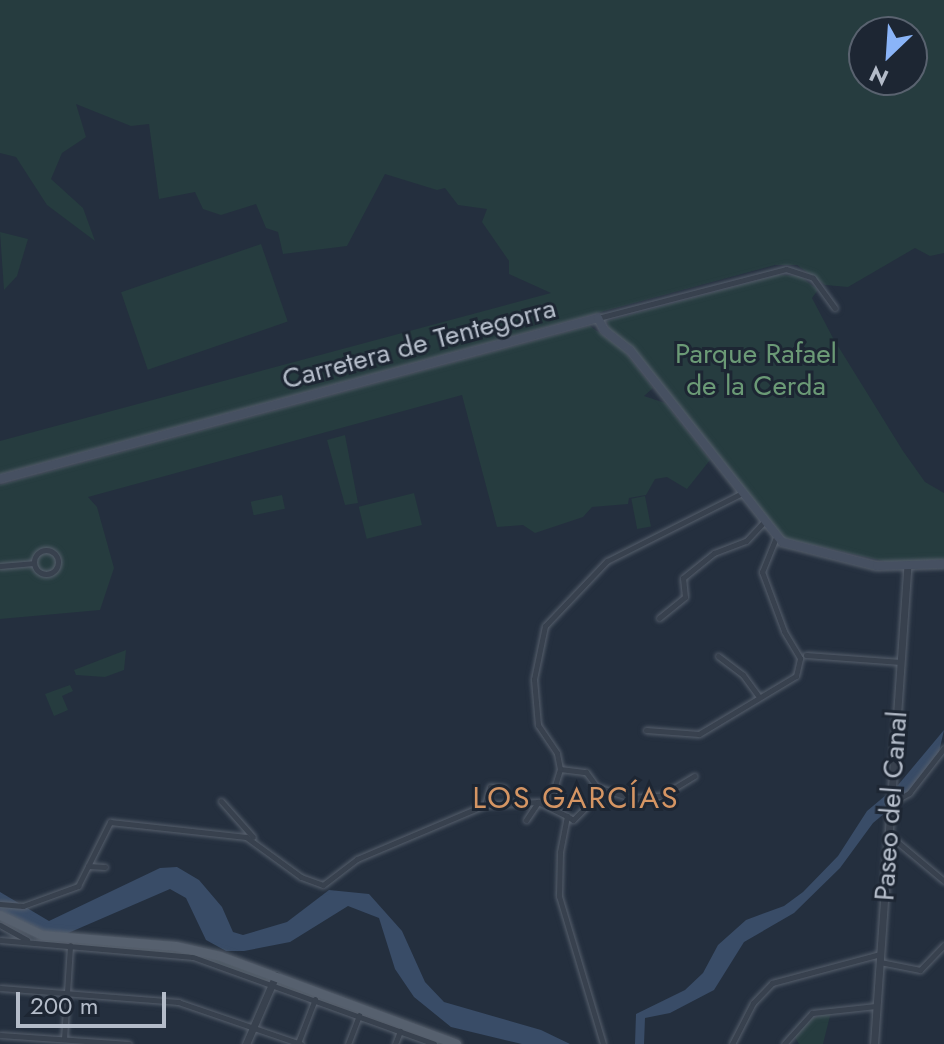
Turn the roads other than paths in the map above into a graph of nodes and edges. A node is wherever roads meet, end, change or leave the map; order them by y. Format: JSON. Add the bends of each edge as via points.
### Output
{"nodes":[{"id":1,"x":835,"y":308,"type":"dead end"},
{"id":2,"x":598,"y":318,"type":"junction"},
{"id":3,"x":0,"y":479,"type":"edge"},
{"id":4,"x":742,"y":493,"type":"junction"},
{"id":5,"x":763,"y":523,"type":"junction"},
{"id":6,"x":776,"y":538,"type":"junction"},
{"id":7,"x":33,"y":563,"type":"junction"},
{"id":8,"x":944,"y":564,"type":"edge"},
{"id":9,"x":0,"y":566,"type":"edge"},
{"id":10,"x":907,"y":568,"type":"junction"},
{"id":11,"x":659,"y":618,"type":"dead end"},
{"id":12,"x":806,"y":655,"type":"dead end"},
{"id":13,"x":718,"y":656,"type":"dead end"},
{"id":14,"x":902,"y":662,"type":"junction"},
{"id":15,"x":759,"y":697,"type":"junction"},
{"id":16,"x":646,"y":730,"type":"dead end"},
{"id":17,"x":944,"y":748,"type":"edge"},
{"id":18,"x":560,"y":769,"type":"junction"},
{"id":19,"x":694,"y":776,"type":"dead end"},
{"id":20,"x":504,"y":788,"type":"dead end"},
{"id":21,"x":221,"y":801,"type":"dead end"},
{"id":22,"x":538,"y":802,"type":"junction"},
{"id":23,"x":891,"y":803,"type":"junction"},
{"id":24,"x":485,"y":805,"type":"junction"},
{"id":25,"x":549,"y":805,"type":"junction"},
{"id":26,"x":586,"y":807,"type":"dead end"},
{"id":27,"x":567,"y":816,"type":"junction"},
{"id":28,"x":526,"y":820,"type":"dead end"},
{"id":29,"x":889,"y":835,"type":"junction"},
{"id":30,"x":256,"y":841,"type":"junction"},
{"id":31,"x":88,"y":866,"type":"junction"},
{"id":32,"x":105,"y":867,"type":"dead end"},
{"id":33,"x":944,"y":881,"type":"edge"},
{"id":34,"x":0,"y":904,"type":"edge"},
{"id":35,"x":0,"y":915,"type":"edge"},
{"id":36,"x":0,"y":925,"type":"edge"},
{"id":37,"x":0,"y":940,"type":"edge"},
{"id":38,"x":31,"y":942,"type":"junction"},
{"id":39,"x":70,"y":942,"type":"junction"},
{"id":40,"x":944,"y":945,"type":"edge"},
{"id":41,"x":880,"y":958,"type":"junction"},
{"id":42,"x":275,"y":979,"type":"junction"},
{"id":43,"x":0,"y":988,"type":"edge"},
{"id":44,"x":67,"y":992,"type":"junction"},
{"id":45,"x":316,"y":995,"type":"junction"},
{"id":46,"x":876,"y":1006,"type":"junction"},
{"id":47,"x":359,"y":1015,"type":"junction"},
{"id":48,"x":254,"y":1026,"type":"junction"},
{"id":49,"x":400,"y":1031,"type":"junction"},
{"id":50,"x":0,"y":1035,"type":"edge"},
{"id":51,"x":64,"y":1039,"type":"junction"},
{"id":52,"x":90,"y":1043,"type":"edge"},
{"id":53,"x":129,"y":1044,"type":"edge"},
{"id":54,"x":246,"y":1044,"type":"edge"},
{"id":55,"x":300,"y":1044,"type":"edge"},
{"id":56,"x":348,"y":1044,"type":"edge"},
{"id":57,"x":395,"y":1044,"type":"edge"},
{"id":58,"x":434,"y":1044,"type":"edge"},
{"id":59,"x":456,"y":1044,"type":"edge"},
{"id":60,"x":603,"y":1044,"type":"edge"},
{"id":61,"x":732,"y":1044,"type":"edge"},
{"id":62,"x":784,"y":1044,"type":"edge"},
{"id":63,"x":874,"y":1044,"type":"edge"}],
"edges":[{"from":1,"to":2,"type":"street","name":"Carretera de Tentegorra","via":[[813,278],[786,269]]},
{"from":2,"to":3,"type":"main road","name":"Carretera de Tentegorra"},
{"from":2,"to":4,"type":"main road","via":[[604,330],[630,350]]},
{"from":4,"to":5,"type":"main road"},
{"from":4,"to":18,"type":"street","via":[[607,561],[548,621],[535,655],[536,717]]},
{"from":5,"to":6,"type":"main road"},
{"from":5,"to":11,"type":"street","via":[[746,541],[714,553],[683,578],[685,597]]},
{"from":6,"to":10,"type":"main road","via":[[802,551]]},
{"from":6,"to":15,"type":"street","via":[[762,572],[801,662],[796,676]]},
{"from":7,"to":7,"type":"street","via":[[45,574],[56,569],[58,561],[45,549]]},
{"from":7,"to":9,"type":"street"},
{"from":8,"to":10,"type":"main road"},
{"from":10,"to":14,"type":"street","name":"Paseo del Canal"},
{"from":12,"to":14,"type":"street"},
{"from":13,"to":15,"type":"street","via":[[743,675]]},
{"from":14,"to":23,"type":"street","name":"Paseo del Canal"},
{"from":15,"to":16,"type":"street","via":[[699,734]]},
{"from":17,"to":23,"type":"street","via":[[909,793]]},
{"from":18,"to":19,"type":"street","via":[[586,772],[597,787],[630,798],[661,796]]},
{"from":18,"to":25,"type":"street"},
{"from":20,"to":24,"type":"street","via":[[490,787]]},
{"from":21,"to":30,"type":"street"},
{"from":22,"to":24,"type":"street"},
{"from":22,"to":25,"type":"street"},
{"from":22,"to":28,"type":"street"},
{"from":23,"to":29,"type":"street","name":"Paseo del Canal"},
{"from":24,"to":30,"type":"street","via":[[357,859],[323,885],[284,866]]},
{"from":25,"to":27,"type":"street"},
{"from":26,"to":27,"type":"street","via":[[573,820]]},
{"from":27,"to":60,"type":"street","via":[[559,896]]},
{"from":29,"to":33,"type":"street"},
{"from":29,"to":41,"type":"street","name":"Paseo del Canal"},
{"from":30,"to":31,"type":"street","via":[[228,832],[110,822]]},
{"from":31,"to":32,"type":"street"},
{"from":31,"to":34,"type":"street","via":[[78,886],[23,906]]},
{"from":35,"to":39,"type":"main road"},
{"from":36,"to":38,"type":"street"},
{"from":37,"to":38,"type":"street"},
{"from":38,"to":39,"type":"street"},
{"from":39,"to":42,"type":"main road","via":[[183,947]]},
{"from":39,"to":44,"type":"street"},
{"from":40,"to":41,"type":"street","via":[[920,970]]},
{"from":41,"to":46,"type":"street","name":"Paseo del Canal"},
{"from":41,"to":61,"type":"street","via":[[772,983],[750,1008]]},
{"from":42,"to":45,"type":"main road"},
{"from":42,"to":48,"type":"street"},
{"from":43,"to":44,"type":"street"},
{"from":44,"to":48,"type":"street","via":[[178,1002]]},
{"from":44,"to":51,"type":"street"},
{"from":45,"to":47,"type":"street"},
{"from":45,"to":55,"type":"street"},
{"from":45,"to":59,"type":"main road"},
{"from":46,"to":62,"type":"street","via":[[812,1013]]},
{"from":46,"to":63,"type":"street","name":"Paseo del Canal"},
{"from":47,"to":49,"type":"street"},
{"from":47,"to":56,"type":"street"},
{"from":48,"to":54,"type":"street"},
{"from":48,"to":55,"type":"street"},
{"from":49,"to":57,"type":"street"},
{"from":49,"to":58,"type":"street"},
{"from":50,"to":51,"type":"street"},
{"from":51,"to":52,"type":"street"},
{"from":52,"to":53,"type":"street"}]}
